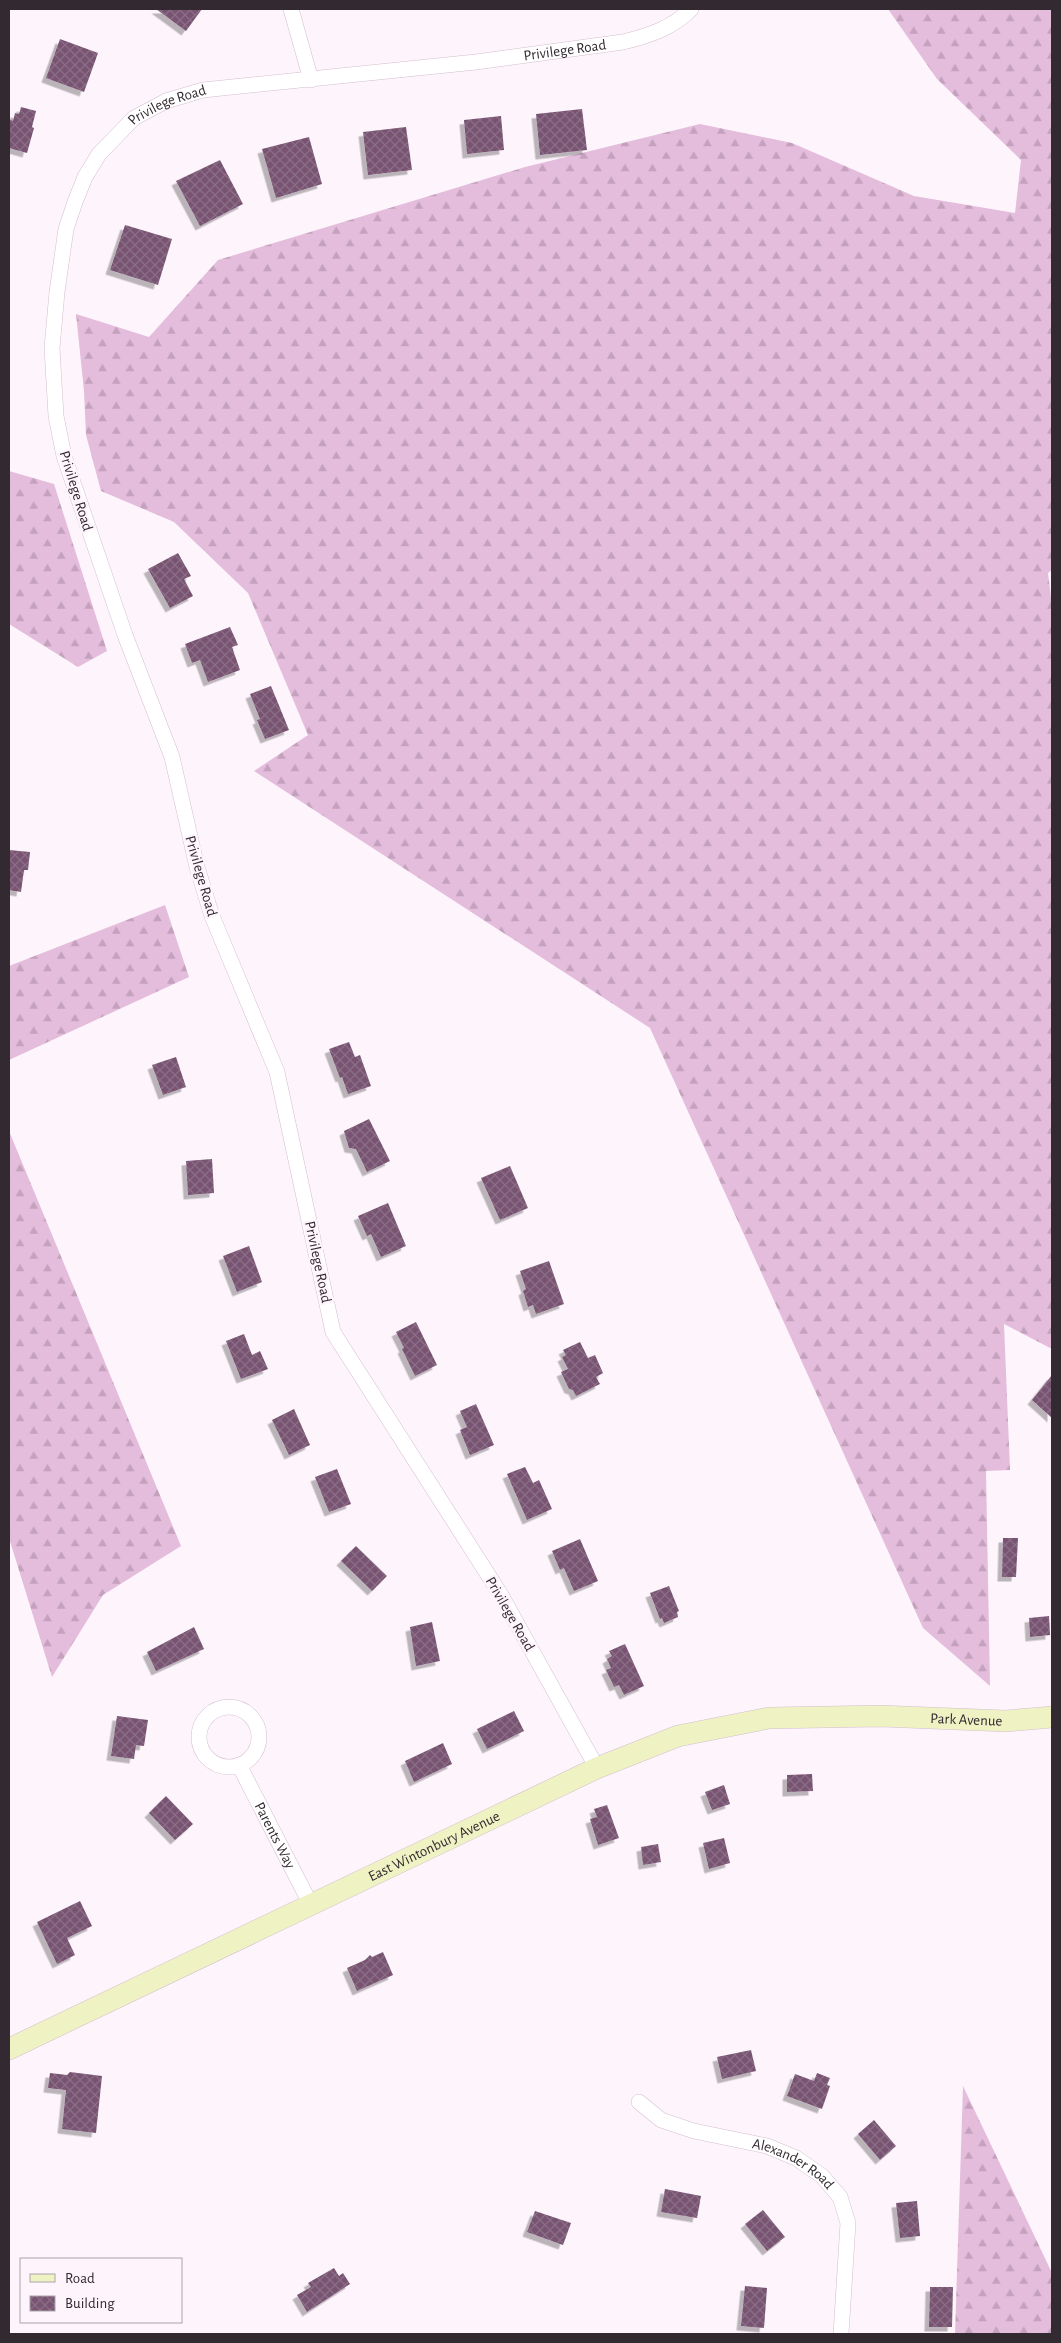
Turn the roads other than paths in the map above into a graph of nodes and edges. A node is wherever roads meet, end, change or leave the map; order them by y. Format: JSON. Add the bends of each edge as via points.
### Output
{"nodes":[{"id":1,"x":291,"y":9,"type":"edge"},
{"id":2,"x":691,"y":9,"type":"edge"},
{"id":3,"x":311,"y":80,"type":"junction"},
{"id":4,"x":880,"y":1716,"type":"joint"},
{"id":5,"x":1052,"y":1718,"type":"edge"},
{"id":6,"x":239,"y":1765,"type":"dead end"},
{"id":7,"x":597,"y":1768,"type":"junction"},
{"id":8,"x":311,"y":1905,"type":"junction"},
{"id":9,"x":9,"y":2049,"type":"edge"},
{"id":10,"x":639,"y":2102,"type":"dead end"},
{"id":11,"x":841,"y":2334,"type":"edge"}],
"edges":[{"from":1,"to":3,"type":"street"},
{"from":2,"to":3,"type":"street","name":"Privilege Road","via":[[671,25],[623,42]]},
{"from":3,"to":7,"type":"street","name":"Privilege Road","via":[[203,90],[166,101],[134,118],[99,154],[85,177],[66,229],[52,348],[56,416],[79,503],[172,758],[197,867],[212,916],[277,1072],[333,1332],[501,1595]]},
{"from":4,"to":5,"type":"main road","name":"Park Avenue","via":[[1006,1721]]},
{"from":4,"to":7,"type":"main road","name":"East Wintonbury Avenue","via":[[769,1718],[678,1736]]},
{"from":6,"to":8,"type":"street","name":"Parents Way"},
{"from":7,"to":8,"type":"main road","name":"East Wintonbury Avenue"},
{"from":8,"to":9,"type":"main road","name":"East Wintonbury Avenue"},
{"from":10,"to":11,"type":"street","name":"Alexander Road","via":[[661,2120],[694,2131],[767,2146],[796,2158],[822,2176],[840,2197],[848,2224]]}]}
